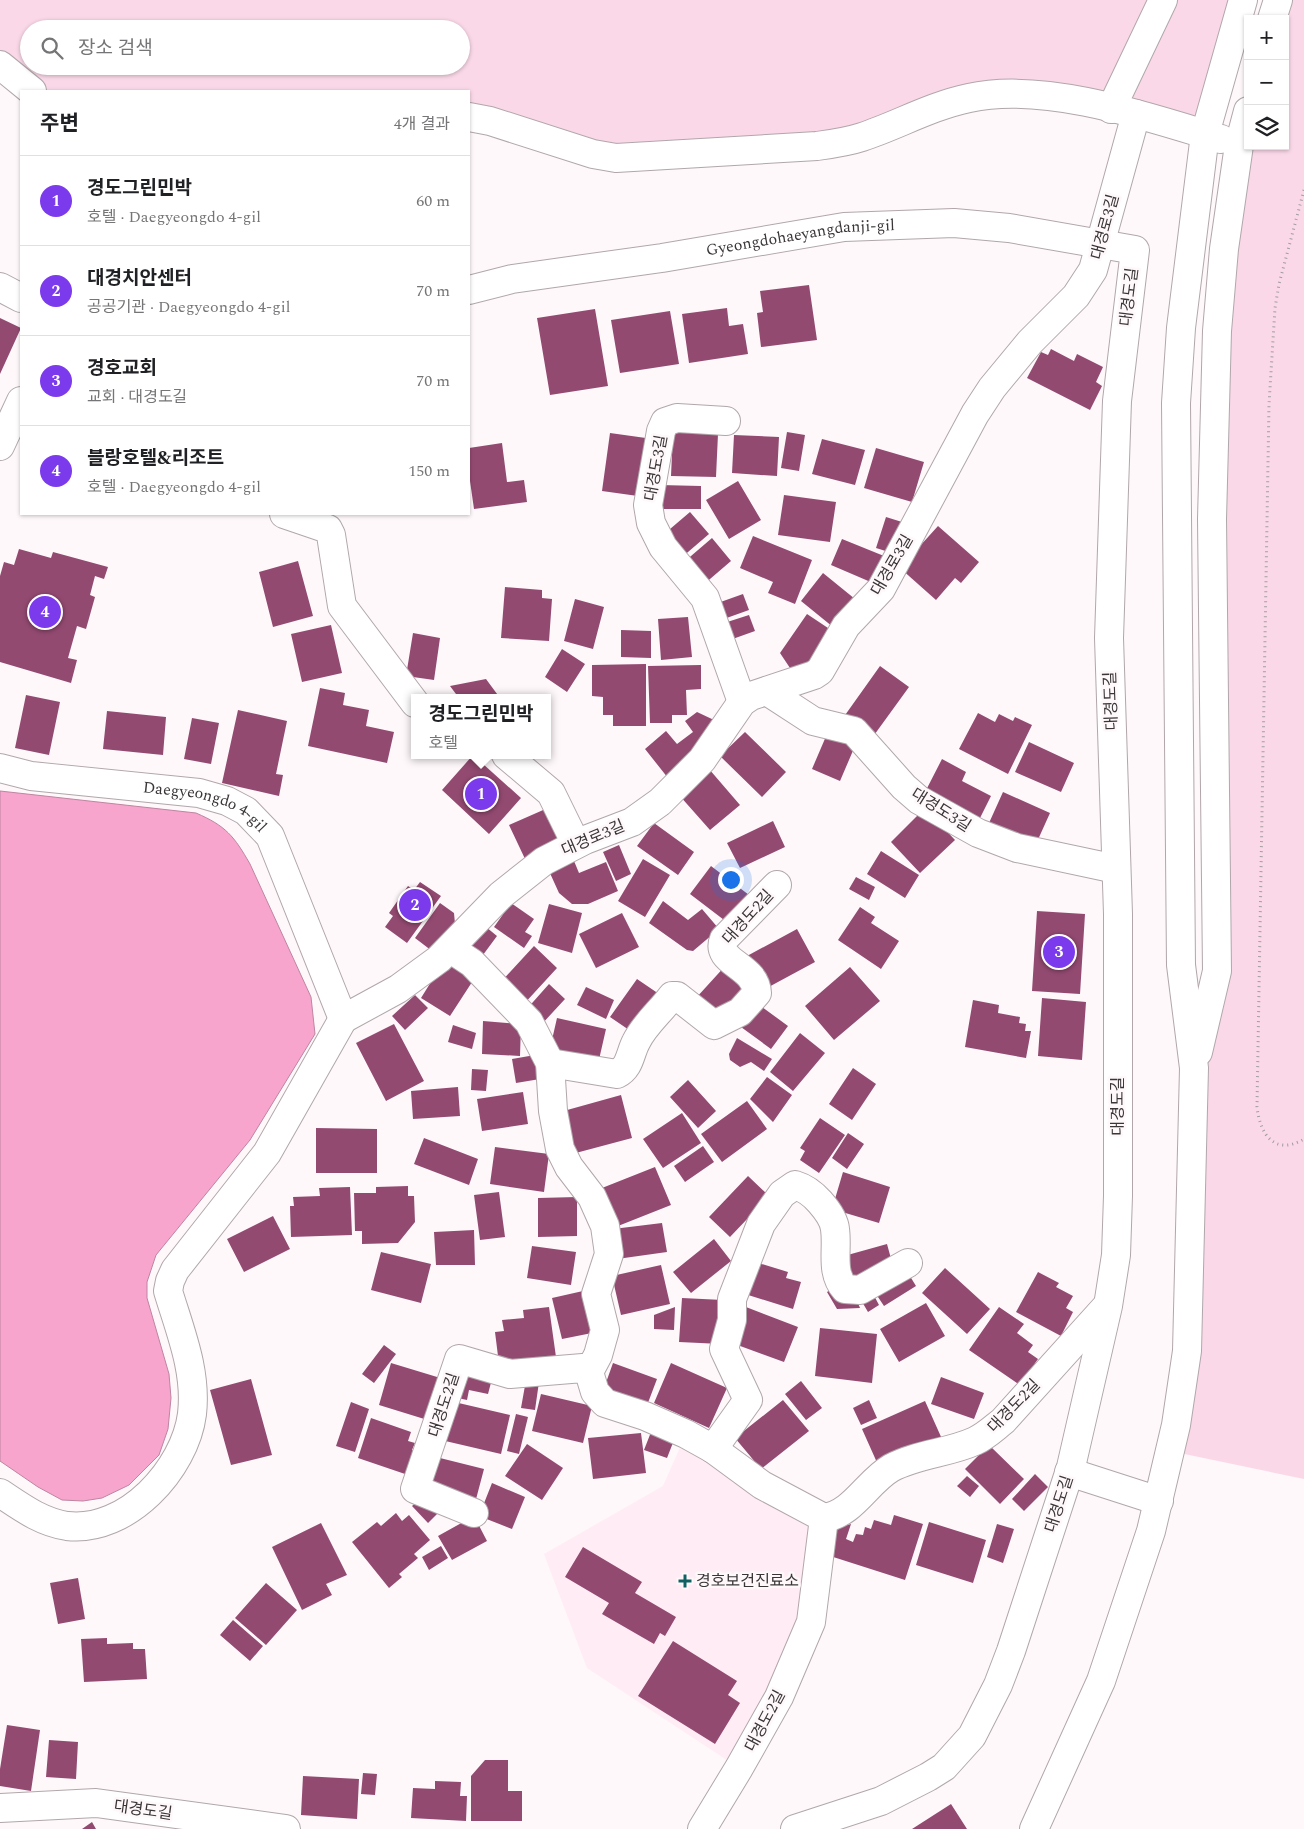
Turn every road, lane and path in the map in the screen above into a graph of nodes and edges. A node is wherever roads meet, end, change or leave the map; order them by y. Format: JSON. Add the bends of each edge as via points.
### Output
{"nodes":[{"id":1,"x":1162,"y":0,"type":"edge"},
{"id":2,"x":1243,"y":0,"type":"edge"},
{"id":3,"x":1278,"y":0,"type":"edge"},
{"id":4,"x":1273,"y":15,"type":"edge"},
{"id":5,"x":0,"y":65,"type":"edge"},
{"id":6,"x":31,"y":90,"type":"edge"},
{"id":7,"x":1124,"y":111,"type":"junction"},
{"id":8,"x":470,"y":117,"type":"edge"},
{"id":9,"x":1244,"y":126,"type":"edge"},
{"id":10,"x":1205,"y":134,"type":"junction"},
{"id":11,"x":1239,"y":145,"type":"junction"},
{"id":12,"x":1304,"y":190,"type":"edge"},
{"id":13,"x":1100,"y":242,"type":"junction"},
{"id":14,"x":1135,"y":250,"type":"joint"},
{"id":15,"x":0,"y":287,"type":"edge"},
{"id":16,"x":470,"y":290,"type":"edge"},
{"id":17,"x":20,"y":297,"type":"edge"},
{"id":18,"x":19,"y":411,"type":"edge"},
{"id":19,"x":726,"y":421,"type":"dead end"},
{"id":20,"x":0,"y":446,"type":"edge"},
{"id":21,"x":287,"y":515,"type":"edge"},
{"id":22,"x":767,"y":691,"type":"junction"},
{"id":23,"x":411,"y":698,"type":"edge"},
{"id":24,"x":742,"y":702,"type":"junction"},
{"id":25,"x":511,"y":759,"type":"edge"},
{"id":26,"x":0,"y":768,"type":"edge"},
{"id":27,"x":576,"y":844,"type":"junction"},
{"id":28,"x":1116,"y":869,"type":"junction"},
{"id":29,"x":777,"y":885,"type":"dead end"},
{"id":30,"x":450,"y":949,"type":"junction"},
{"id":31,"x":343,"y":1019,"type":"junction"},
{"id":32,"x":550,"y":1063,"type":"junction"},
{"id":33,"x":1194,"y":1068,"type":"junction"},
{"id":34,"x":1304,"y":1139,"type":"edge"},
{"id":35,"x":908,"y":1263,"type":"dead end"},
{"id":36,"x":1108,"y":1306,"type":"junction"},
{"id":37,"x":589,"y":1372,"type":"junction"},
{"id":38,"x":713,"y":1449,"type":"junction"},
{"id":39,"x":1069,"y":1472,"type":"junction"},
{"id":40,"x":0,"y":1492,"type":"edge"},
{"id":41,"x":1159,"y":1501,"type":"junction"},
{"id":42,"x":474,"y":1514,"type":"dead end"},
{"id":43,"x":824,"y":1518,"type":"junction"},
{"id":44,"x":0,"y":1808,"type":"edge"},
{"id":45,"x":286,"y":1829,"type":"edge"},
{"id":46,"x":702,"y":1829,"type":"edge"},
{"id":47,"x":795,"y":1829,"type":"edge"},
{"id":48,"x":1034,"y":1829,"type":"edge"}],
"edges":[{"from":1,"to":7,"type":"street","name":"대경로3길"},
{"from":2,"to":10,"type":"street"},
{"from":3,"to":4,"type":"street"},
{"from":5,"to":6,"type":"street"},
{"from":7,"to":8,"type":"street","via":[[1026,93],[997,94],[939,106],[845,142],[634,158],[593,154]]},
{"from":7,"to":10,"type":"street"},
{"from":7,"to":13,"type":"street","name":"대경로3길"},
{"from":9,"to":11,"type":"street"},
{"from":10,"to":11,"type":"street"},
{"from":10,"to":33,"type":"street","via":[[1176,403],[1180,965]]},
{"from":11,"to":33,"type":"street","via":[[1216,331],[1212,519],[1217,971]]},
{"from":12,"to":34,"type":"path","via":[[1275,308],[1269,404],[1257,1107],[1262,1130],[1275,1143],[1293,1145]]},
{"from":13,"to":14,"type":"street","name":"Gyeongdohaeyangdanji-gil"},
{"from":13,"to":16,"type":"street","name":"Gyeongdohaeyangdanji-gil","via":[[954,223],[844,227],[512,279]]},
{"from":13,"to":22,"type":"street","name":"대경로3길","via":[[1094,270],[1086,283],[1030,342],[975,414],[881,589],[846,626],[826,663],[814,675]]},
{"from":14,"to":28,"type":"street","name":"대경도길","via":[[1117,402],[1109,638]]},
{"from":15,"to":17,"type":"street"},
{"from":18,"to":20,"type":"street"},
{"from":19,"to":24,"type":"street","name":"대경도3길","via":[[677,418],[665,422],[656,458],[649,515],[663,547],[705,598]]},
{"from":21,"to":23,"type":"street","via":[[328,529],[342,606]]},
{"from":22,"to":24,"type":"street","name":"대경로3길"},
{"from":22,"to":28,"type":"street","name":"대경도3길","via":[[813,721],[854,731],[904,787],[954,821],[1017,848]]},
{"from":24,"to":27,"type":"street","name":"대경로3길","via":[[702,760],[660,802],[632,822]]},
{"from":25,"to":27,"type":"street","via":[[551,793]]},
{"from":26,"to":31,"type":"street","name":"Daegyeongdo 4-gil","via":[[31,776],[199,793],[246,811],[270,836]]},
{"from":27,"to":30,"type":"street","name":"대경로3길","via":[[544,861],[501,895]]},
{"from":28,"to":36,"type":"street","name":"대경도길","via":[[1118,1196],[1116,1255]]},
{"from":29,"to":32,"type":"street","name":"대경도2길","via":[[720,947],[746,972],[757,989],[744,1009],[714,1025],[677,996],[672,996],[636,1041],[621,1072]]},
{"from":30,"to":31,"type":"street","name":"대경로3길","via":[[398,989]]},
{"from":30,"to":32,"type":"street","via":[[472,963],[520,1012]]},
{"from":31,"to":40,"type":"street","via":[[267,1153],[175,1270],[170,1281],[168,1291],[190,1366],[193,1398],[185,1441],[170,1469],[132,1507],[101,1523],[84,1526],[51,1522],[30,1514]]},
{"from":32,"to":37,"type":"street","via":[[553,1111],[560,1149],[601,1215],[609,1246],[608,1263],[596,1294],[605,1330]]},
{"from":33,"to":41,"type":"street","via":[[1187,1351],[1176,1425]]},
{"from":35,"to":38,"type":"street","via":[[860,1290],[845,1289],[838,1282],[836,1272],[832,1218],[816,1197],[804,1188],[795,1185],[789,1188],[761,1224],[732,1299],[732,1320],[724,1350],[748,1400]]},
{"from":36,"to":39,"type":"street","name":"대경도길"},
{"from":36,"to":43,"type":"street","name":"대경도2길","via":[[986,1435],[968,1444],[896,1465],[840,1513]]},
{"from":37,"to":38,"type":"street","via":[[595,1392],[605,1403],[668,1425]]},
{"from":37,"to":42,"type":"street","name":"대경도2길","via":[[583,1368],[510,1374],[458,1358],[415,1489]]},
{"from":38,"to":43,"type":"street","via":[[762,1485]]},
{"from":39,"to":41,"type":"street"},
{"from":39,"to":47,"type":"street","name":"대경도길","via":[[1011,1651],[972,1736],[949,1762],[928,1777],[880,1801]]},
{"from":41,"to":48,"type":"street","via":[[1101,1681]]},
{"from":43,"to":46,"type":"street","name":"대경도2길","via":[[811,1622],[779,1696]]},
{"from":44,"to":45,"type":"street","name":"대경도길","via":[[96,1803]]}]}
